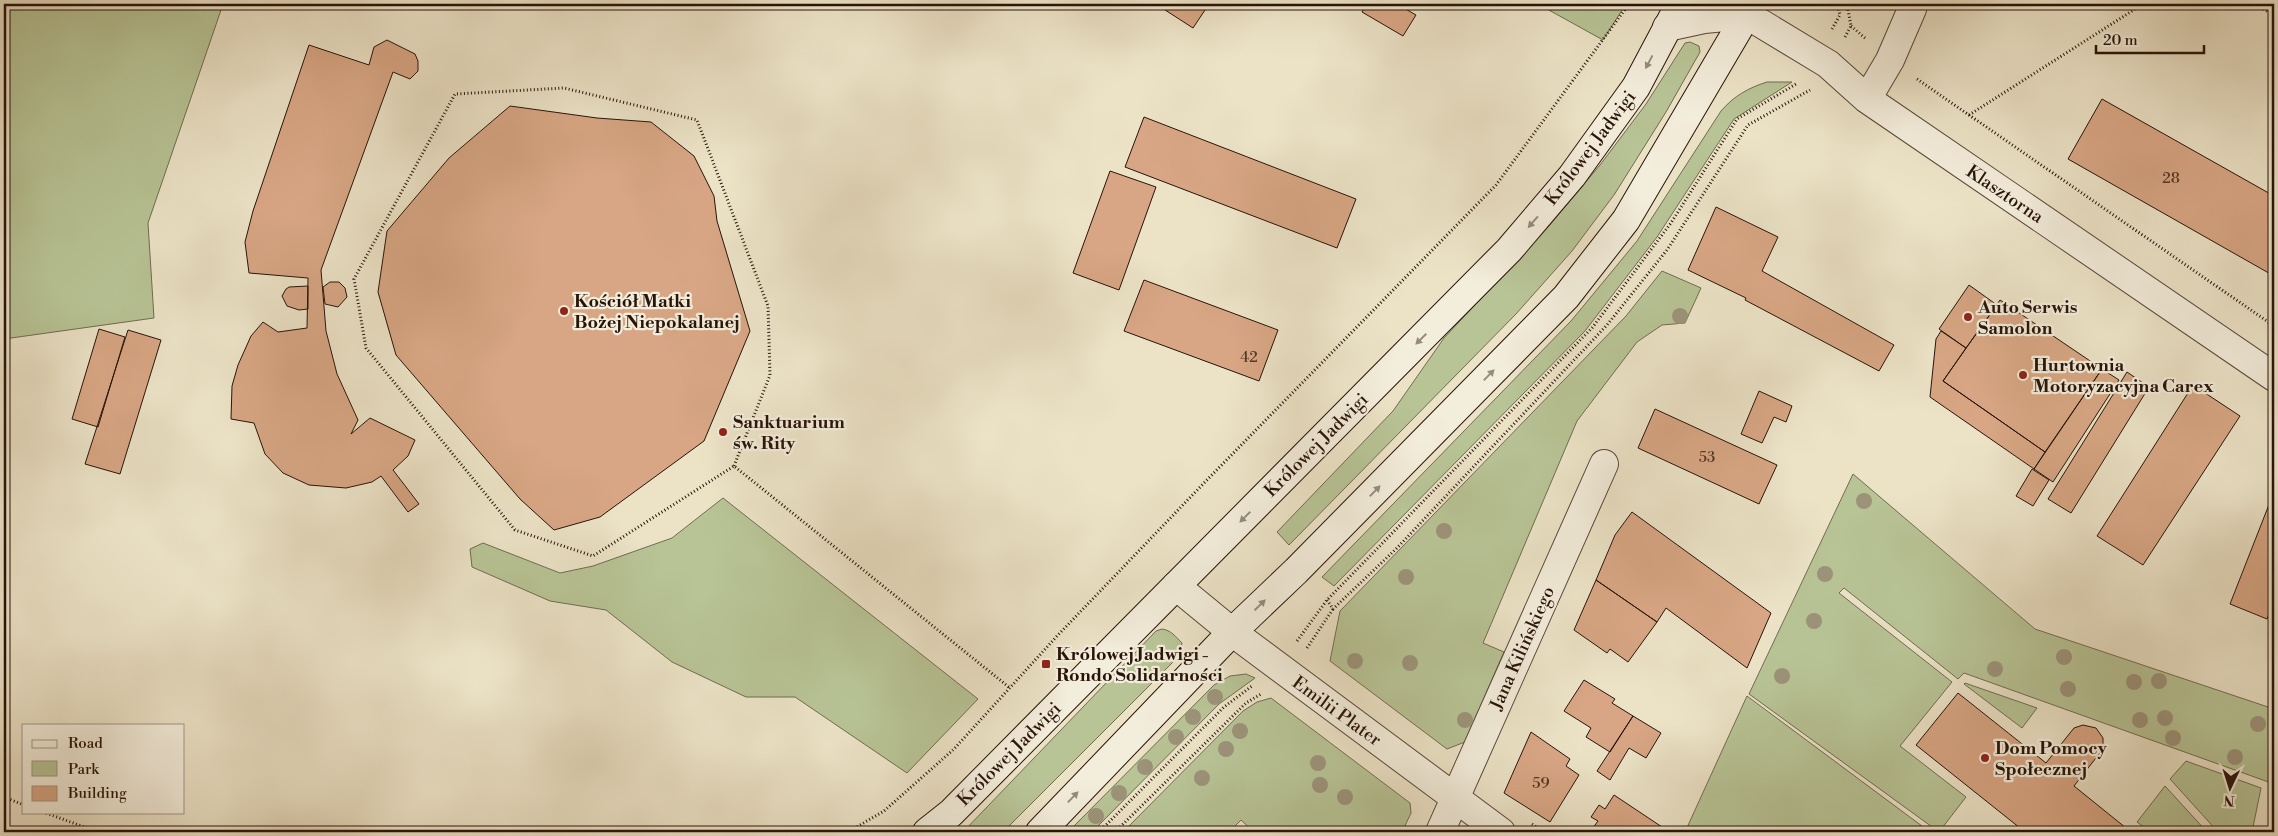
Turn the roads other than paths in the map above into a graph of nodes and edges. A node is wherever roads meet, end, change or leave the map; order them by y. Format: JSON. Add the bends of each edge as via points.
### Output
{"nodes":[{"id":1,"x":1680,"y":4,"type":"edge"},
{"id":2,"x":1909,"y":4,"type":"edge"},
{"id":3,"x":1748,"y":7,"type":"edge"},
{"id":4,"x":1667,"y":28,"type":"junction"},
{"id":5,"x":1867,"y":99,"type":"junction"},
{"id":6,"x":2274,"y":377,"type":"edge"},
{"id":7,"x":1604,"y":464,"type":"dead end"},
{"id":8,"x":1176,"y":586,"type":"junction"},
{"id":9,"x":1232,"y":632,"type":"junction"},
{"id":10,"x":1455,"y":798,"type":"junction"},
{"id":11,"x":927,"y":832,"type":"edge"},
{"id":12,"x":1040,"y":832,"type":"edge"},
{"id":13,"x":1440,"y":832,"type":"edge"},
{"id":14,"x":1501,"y":832,"type":"edge"}],
"edges":[{"from":1,"to":4,"type":"main road","name":"Królowej Jadwigi"},
{"from":2,"to":5,"type":"main road","via":[[1912,9],[1890,60]]},
{"from":3,"to":4,"type":"main road"},
{"from":3,"to":5,"type":"main road","name":"Klasztorna","via":[[1828,64]]},
{"from":9,"to":3,"type":"main road","one_way":true,"via":[[1566,297],[1626,220]]},
{"from":4,"to":8,"type":"main road","name":"Królowej Jadwigi","one_way":true,"via":[[1636,87],[1613,120],[1572,176],[1509,250]]},
{"from":5,"to":6,"type":"main road","name":"Klasztorna"},
{"from":7,"to":10,"type":"main road","name":"Jana Kilińskiego"},
{"from":8,"to":9,"type":"main road","name":"Emilii Plater"},
{"from":8,"to":11,"type":"main road","name":"Królowej Jadwigi","via":[[951,813]]},
{"from":9,"to":10,"type":"main road","name":"Emilii Plater"},
{"from":12,"to":9,"type":"main road","one_way":true},
{"from":10,"to":13,"type":"main road","name":"Jana Kilińskiego"},
{"from":10,"to":14,"type":"main road","name":"Emilii Plater"}]}
